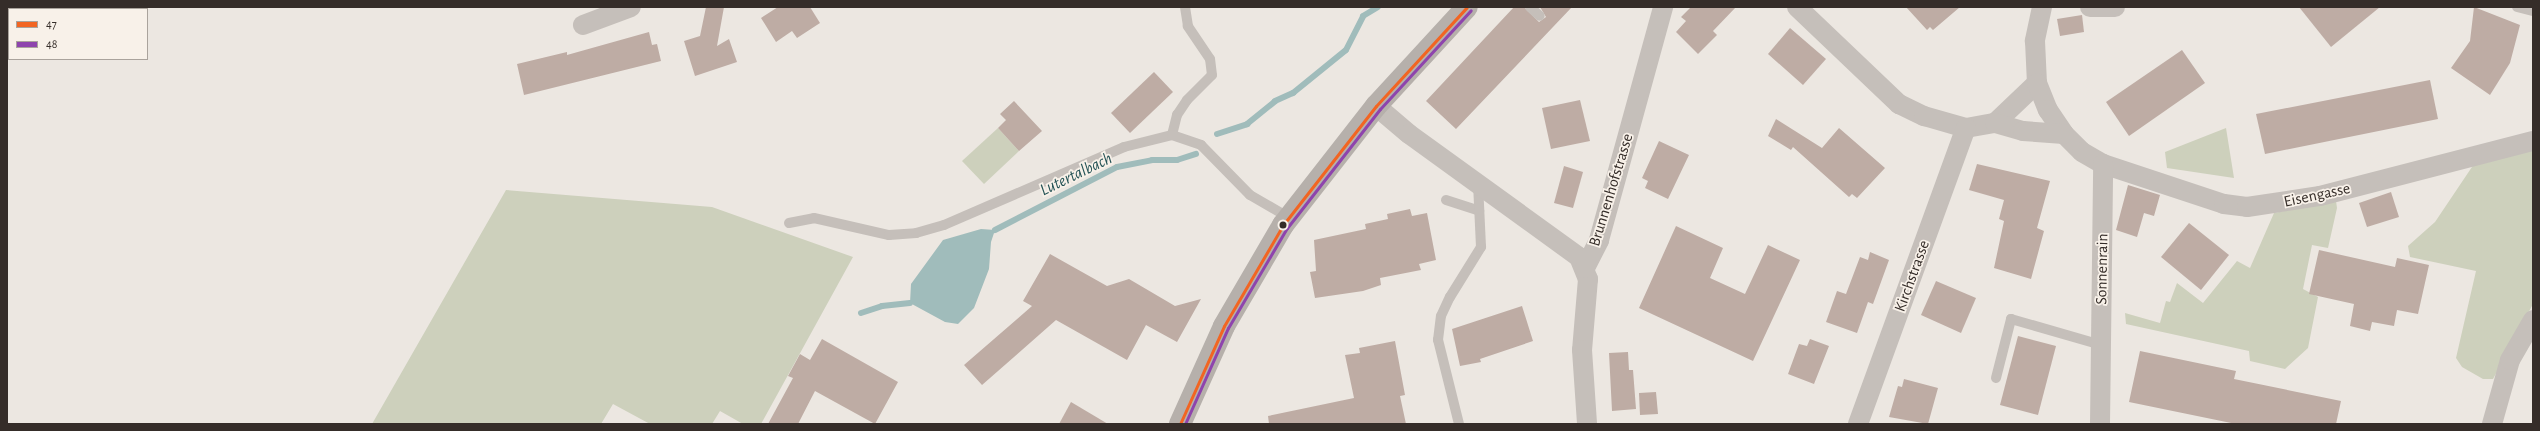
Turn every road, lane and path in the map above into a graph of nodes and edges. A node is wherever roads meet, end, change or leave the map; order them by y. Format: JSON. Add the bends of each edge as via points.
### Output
{"nodes":[{"id":1,"x":631,"y":7,"type":"edge"},
{"id":2,"x":1185,"y":7,"type":"edge"},
{"id":3,"x":1468,"y":7,"type":"edge"},
{"id":4,"x":1530,"y":7,"type":"edge"},
{"id":5,"x":1663,"y":7,"type":"edge"},
{"id":6,"x":1797,"y":7,"type":"edge"},
{"id":7,"x":2042,"y":7,"type":"edge"},
{"id":8,"x":2090,"y":7,"type":"edge"},
{"id":9,"x":2115,"y":7,"type":"edge"},
{"id":10,"x":2517,"y":7,"type":"edge"},
{"id":11,"x":2533,"y":11,"type":"edge"},
{"id":12,"x":1540,"y":16,"type":"dead end"},
{"id":13,"x":583,"y":25,"type":"dead end"},
{"id":14,"x":2037,"y":83,"type":"junction"},
{"id":15,"x":1376,"y":106,"type":"junction"},
{"id":16,"x":1995,"y":123,"type":"junction"},
{"id":17,"x":1966,"y":128,"type":"junction"},
{"id":18,"x":2064,"y":134,"type":"junction"},
{"id":19,"x":1172,"y":135,"type":"junction"},
{"id":20,"x":2533,"y":141,"type":"edge"},
{"id":21,"x":2103,"y":164,"type":"junction"},
{"id":22,"x":1478,"y":183,"type":"junction"},
{"id":23,"x":1446,"y":200,"type":"dead end"},
{"id":24,"x":1479,"y":211,"type":"junction"},
{"id":25,"x":1288,"y":217,"type":"junction"},
{"id":26,"x":789,"y":223,"type":"dead end"},
{"id":27,"x":1585,"y":268,"type":"junction"},
{"id":28,"x":2533,"y":320,"type":"edge"},
{"id":29,"x":2101,"y":345,"type":"junction"},
{"id":30,"x":1996,"y":378,"type":"dead end"},
{"id":31,"x":1180,"y":424,"type":"edge"},
{"id":32,"x":1459,"y":424,"type":"edge"},
{"id":33,"x":1587,"y":424,"type":"edge"},
{"id":34,"x":1858,"y":424,"type":"edge"},
{"id":35,"x":2100,"y":424,"type":"edge"},
{"id":36,"x":2492,"y":424,"type":"edge"}],
"edges":[{"from":1,"to":13,"type":"street"},
{"from":2,"to":19,"type":"lane","via":[[1188,26],[1210,59],[1212,75],[1187,100],[1177,115]]},
{"from":3,"to":15,"type":"street"},
{"from":4,"to":12,"type":"lane"},
{"from":5,"to":27,"type":"street","name":"Brunnenhofstrasse","via":[[1599,240]]},
{"from":6,"to":17,"type":"street","via":[[1899,104],[1917,114]]},
{"from":7,"to":14,"type":"street","via":[[2036,42]]},
{"from":8,"to":9,"type":"street"},
{"from":10,"to":11,"type":"lane"},
{"from":14,"to":16,"type":"street"},
{"from":14,"to":18,"type":"street","via":[[2048,110]]},
{"from":15,"to":22,"type":"street","via":[[1409,134]]},
{"from":15,"to":25,"type":"street"},
{"from":16,"to":17,"type":"street"},
{"from":16,"to":18,"type":"street","via":[[2023,131]]},
{"from":17,"to":34,"type":"street","name":"Kirchstrasse"},
{"from":18,"to":21,"type":"street","via":[[2082,152]]},
{"from":19,"to":25,"type":"lane","via":[[1201,146],[1250,195]]},
{"from":19,"to":26,"type":"lane","via":[[1124,147],[944,225],[916,233],[889,235],[814,218]]},
{"from":20,"to":21,"type":"street","name":"Eisengasse","via":[[2320,196],[2247,207],[2196,196]]},
{"from":21,"to":29,"type":"street","name":"Sonnenrain"},
{"from":22,"to":24,"type":"lane"},
{"from":22,"to":27,"type":"street","via":[[1571,248]]},
{"from":23,"to":24,"type":"lane"},
{"from":24,"to":32,"type":"lane","via":[[1481,247],[1450,297],[1442,316],[1438,340]]},
{"from":25,"to":31,"type":"street","via":[[1224,326]]},
{"from":27,"to":33,"type":"street","name":"Brunnenhofstrasse","via":[[1587,287],[1582,350]]},
{"from":28,"to":36,"type":"street","via":[[2510,360]]},
{"from":29,"to":30,"type":"lane","via":[[2011,319]]},
{"from":29,"to":35,"type":"street","name":"Sonnenrain"}]}
